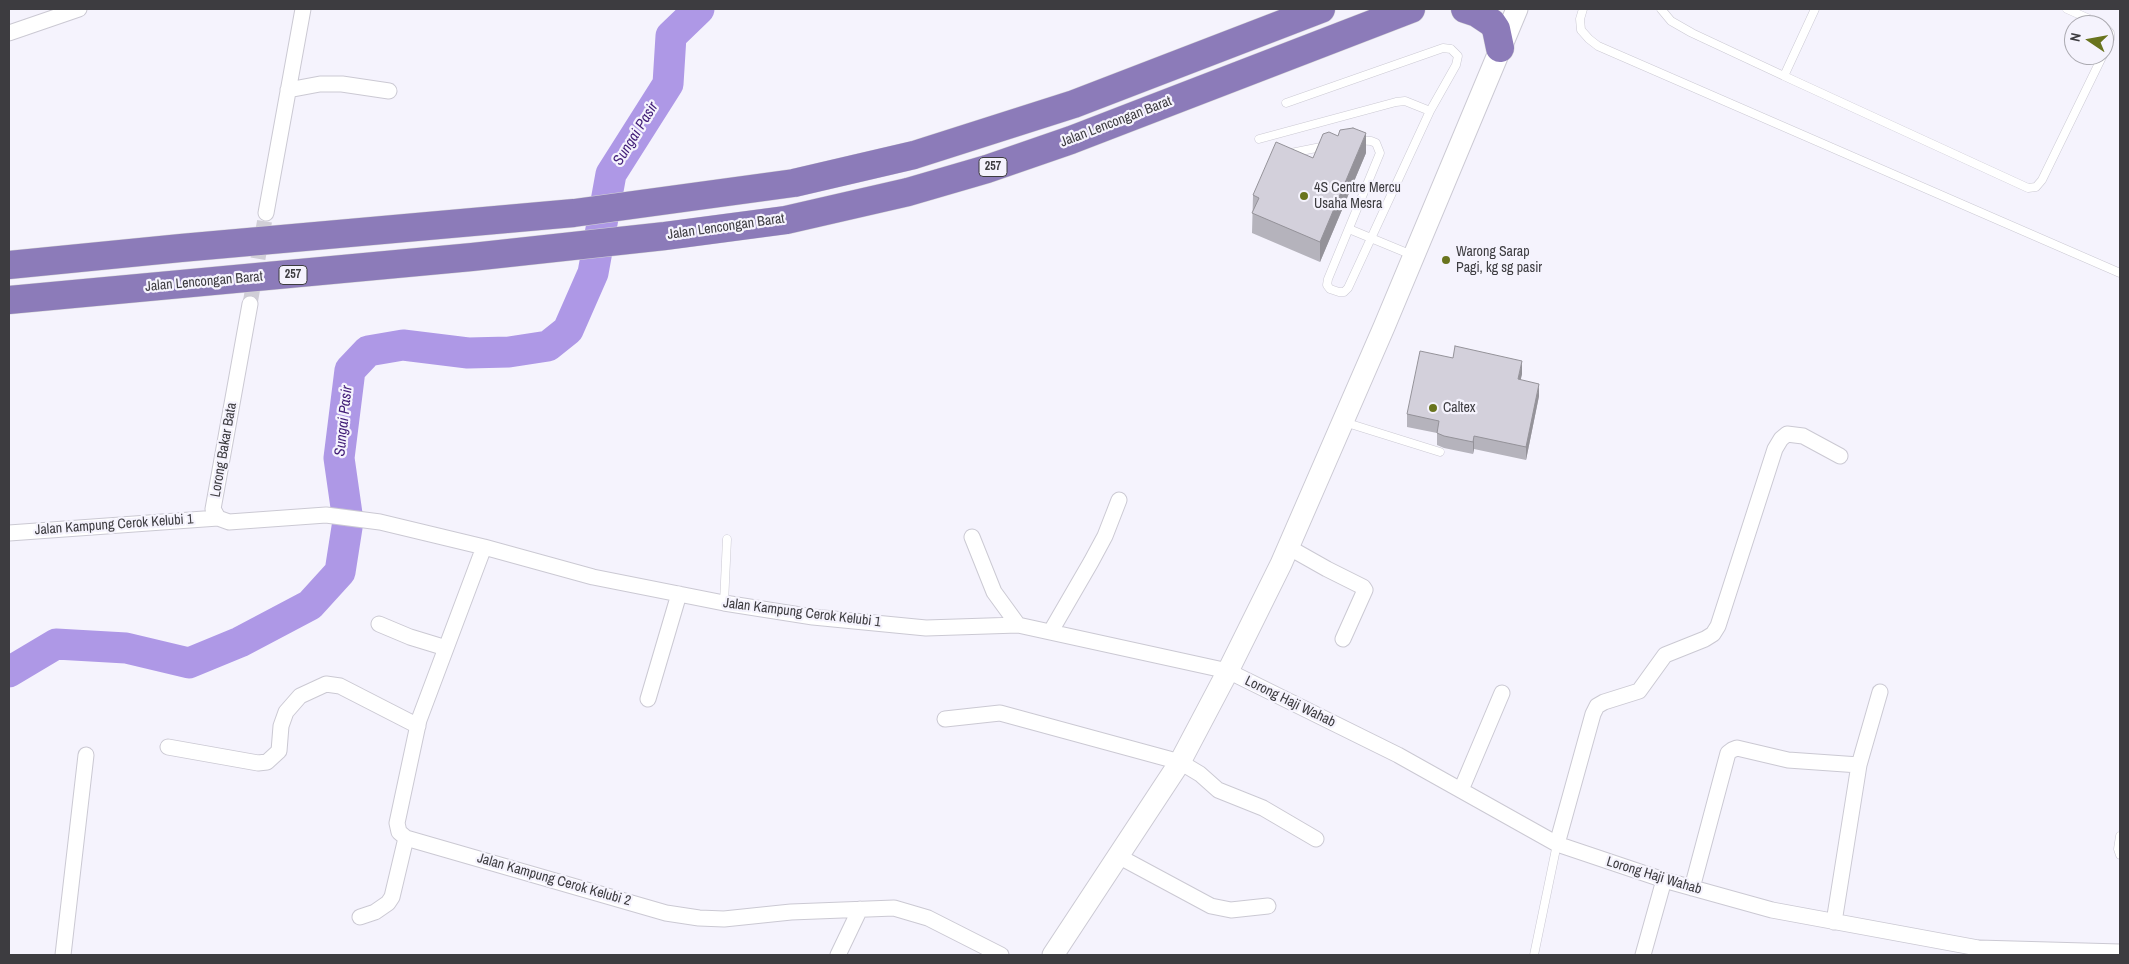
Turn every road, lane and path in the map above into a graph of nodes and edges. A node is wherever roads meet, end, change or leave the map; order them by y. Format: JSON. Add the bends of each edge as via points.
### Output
{"nodes":[{"id":1,"x":79,"y":9,"type":"edge"},
{"id":2,"x":303,"y":9,"type":"edge"},
{"id":3,"x":1321,"y":9,"type":"edge"},
{"id":4,"x":1411,"y":9,"type":"edge"},
{"id":5,"x":1465,"y":9,"type":"edge"},
{"id":6,"x":1517,"y":9,"type":"edge"},
{"id":7,"x":1583,"y":9,"type":"edge"},
{"id":8,"x":1661,"y":9,"type":"edge"},
{"id":9,"x":1815,"y":9,"type":"edge"},
{"id":10,"x":2067,"y":9,"type":"edge"},
{"id":11,"x":2080,"y":15,"type":"edge"},
{"id":12,"x":9,"y":33,"type":"edge"},
{"id":13,"x":1500,"y":48,"type":"junction"},
{"id":14,"x":2098,"y":65,"type":"edge"},
{"id":15,"x":1784,"y":76,"type":"junction"},
{"id":16,"x":288,"y":90,"type":"junction"},
{"id":17,"x":389,"y":91,"type":"dead end"},
{"id":18,"x":1286,"y":103,"type":"dead end"},
{"id":19,"x":1430,"y":110,"type":"junction"},
{"id":20,"x":1259,"y":140,"type":"dead end"},
{"id":21,"x":1344,"y":142,"type":"edge"},
{"id":22,"x":1335,"y":144,"type":"edge"},
{"id":23,"x":1289,"y":154,"type":"edge"},
{"id":24,"x":266,"y":213,"type":"tunnel mouth"},
{"id":25,"x":1349,"y":229,"type":"junction"},
{"id":26,"x":1372,"y":238,"type":"junction"},
{"id":27,"x":1414,"y":256,"type":"junction"},
{"id":28,"x":9,"y":265,"type":"edge"},
{"id":29,"x":2120,"y":272,"type":"edge"},
{"id":30,"x":9,"y":300,"type":"edge"},
{"id":31,"x":250,"y":304,"type":"tunnel mouth"},
{"id":32,"x":1344,"y":422,"type":"junction"},
{"id":33,"x":1440,"y":452,"type":"dead end"},
{"id":34,"x":1840,"y":456,"type":"dead end"},
{"id":35,"x":1118,"y":500,"type":"dead end"},
{"id":36,"x":218,"y":518,"type":"junction"},
{"id":37,"x":380,"y":522,"type":"joint"},
{"id":38,"x":9,"y":533,"type":"edge"},
{"id":39,"x":972,"y":537,"type":"dead end"},
{"id":40,"x":728,"y":539,"type":"dead end"},
{"id":41,"x":484,"y":547,"type":"junction"},
{"id":42,"x":1288,"y":547,"type":"junction"},
{"id":43,"x":679,"y":594,"type":"junction"},
{"id":44,"x":724,"y":603,"type":"junction"},
{"id":45,"x":379,"y":624,"type":"dead end"},
{"id":46,"x":1018,"y":625,"type":"junction"},
{"id":47,"x":1050,"y":631,"type":"junction"},
{"id":48,"x":1343,"y":639,"type":"dead end"},
{"id":49,"x":446,"y":648,"type":"junction"},
{"id":50,"x":1228,"y":671,"type":"junction"},
{"id":51,"x":1880,"y":692,"type":"dead end"},
{"id":52,"x":1502,"y":693,"type":"dead end"},
{"id":53,"x":648,"y":700,"type":"dead end"},
{"id":54,"x":945,"y":719,"type":"dead end"},
{"id":55,"x":418,"y":726,"type":"junction"},
{"id":56,"x":168,"y":747,"type":"dead end"},
{"id":57,"x":86,"y":754,"type":"dead end"},
{"id":58,"x":1180,"y":762,"type":"junction"},
{"id":59,"x":1860,"y":766,"type":"junction"},
{"id":60,"x":1461,"y":790,"type":"junction"},
{"id":61,"x":2120,"y":836,"type":"edge"},
{"id":62,"x":406,"y":838,"type":"junction"},
{"id":63,"x":1316,"y":839,"type":"dead end"},
{"id":64,"x":1557,"y":844,"type":"junction"},
{"id":65,"x":2120,"y":855,"type":"edge"},
{"id":66,"x":1118,"y":856,"type":"junction"},
{"id":67,"x":1664,"y":880,"type":"junction"},
{"id":68,"x":1692,"y":888,"type":"junction"},
{"id":69,"x":1268,"y":906,"type":"dead end"},
{"id":70,"x":860,"y":909,"type":"junction"},
{"id":71,"x":360,"y":917,"type":"dead end"},
{"id":72,"x":1834,"y":922,"type":"junction"},
{"id":73,"x":2120,"y":952,"type":"edge"},
{"id":74,"x":64,"y":955,"type":"edge"},
{"id":75,"x":838,"y":955,"type":"edge"},
{"id":76,"x":1001,"y":955,"type":"edge"},
{"id":77,"x":1052,"y":955,"type":"edge"},
{"id":78,"x":1534,"y":955,"type":"edge"},
{"id":79,"x":1643,"y":955,"type":"edge"}],
"edges":[{"from":1,"to":12,"type":"street"},
{"from":2,"to":16,"type":"street"},
{"from":3,"to":28,"type":"highway","via":[[1074,104],[914,155],[794,183],[574,213]]},
{"from":4,"to":30,"type":"highway","name":"Jalan Lencongan Barat","number":"257","via":[[987,169],[908,192],[786,220],[578,246]]},
{"from":5,"to":13,"type":"highway","via":[[1492,23]]},
{"from":6,"to":13,"type":"main road"},
{"from":7,"to":29,"type":"lane","via":[[1581,30],[1598,46]]},
{"from":8,"to":15,"type":"lane","via":[[1671,21],[1692,33]]},
{"from":9,"to":15,"type":"lane"},
{"from":10,"to":11,"type":"lane"},
{"from":13,"to":27,"type":"main road"},
{"from":14,"to":15,"type":"lane","via":[[2042,180],[2032,188]]},
{"from":16,"to":17,"type":"street","via":[[342,84]]},
{"from":16,"to":24,"type":"street"},
{"from":18,"to":19,"type":"lane","via":[[1443,48],[1451,49],[1458,53],[1458,58]]},
{"from":19,"to":20,"type":"lane","via":[[1405,101],[1396,102]]},
{"from":19,"to":26,"type":"lane"},
{"from":21,"to":25,"type":"lane","via":[[1371,141],[1378,146],[1380,153]]},
{"from":22,"to":23,"type":"lane"},
{"from":25,"to":26,"type":"lane"},
{"from":25,"to":26,"type":"lane","via":[[1328,279],[1330,289],[1344,292],[1348,288]]},
{"from":26,"to":27,"type":"lane"},
{"from":27,"to":32,"type":"main road"},
{"from":31,"to":36,"type":"street","name":"Lorong Bakar Bata","via":[[213,509]]},
{"from":32,"to":33,"type":"lane"},
{"from":32,"to":42,"type":"main road"},
{"from":34,"to":64,"type":"street","via":[[1803,436],[1787,434],[1780,439],[1718,626],[1705,639],[1665,655],[1638,690],[1597,706]]},
{"from":35,"to":47,"type":"street","via":[[1092,562]]},
{"from":36,"to":37,"type":"street","name":"Lorong Bakar Bata","via":[[230,522],[326,515]]},
{"from":36,"to":38,"type":"street","name":"Jalan Kampung Cerok Kelubi 1"},
{"from":37,"to":41,"type":"street","name":"Jalan Kampung Cerok Kelubi 1"},
{"from":39,"to":46,"type":"street","via":[[994,592]]},
{"from":40,"to":44,"type":"lane"},
{"from":41,"to":43,"type":"street","name":"Jalan Kampung Cerok Kelubi 1","via":[[593,577]]},
{"from":41,"to":49,"type":"street"},
{"from":42,"to":48,"type":"street","via":[[1364,586]]},
{"from":42,"to":50,"type":"main road"},
{"from":43,"to":44,"type":"street","name":"Jalan Kampung Cerok Kelubi 1"},
{"from":43,"to":53,"type":"street"},
{"from":44,"to":46,"type":"street","name":"Jalan Kampung Cerok Kelubi 1","via":[[814,617],[926,628]]},
{"from":45,"to":49,"type":"street"},
{"from":46,"to":47,"type":"street","name":"Jalan Kampung Cerok Kelubi 1"},
{"from":47,"to":50,"type":"street","name":"Jalan Kampung Cerok Kelubi 1"},
{"from":49,"to":55,"type":"street"},
{"from":50,"to":58,"type":"main road"},
{"from":50,"to":60,"type":"street","name":"Lorong Haji Wahab","via":[[1398,755]]},
{"from":51,"to":59,"type":"street"},
{"from":52,"to":60,"type":"street"},
{"from":54,"to":58,"type":"street","via":[[1000,713]]},
{"from":55,"to":56,"type":"street","via":[[340,686],[326,684],[300,696],[286,712],[279,751],[267,762]]},
{"from":55,"to":62,"type":"street","via":[[397,824],[398,832]]},
{"from":57,"to":74,"type":"street"},
{"from":58,"to":63,"type":"street","via":[[1218,790],[1263,808]]},
{"from":58,"to":66,"type":"main road"},
{"from":59,"to":68,"type":"street","via":[[1788,760],[1737,748],[1732,750],[1728,753]]},
{"from":59,"to":72,"type":"street"},
{"from":60,"to":64,"type":"street","name":"Lorong Haji Wahab"},
{"from":61,"to":65,"type":"lane"},
{"from":62,"to":70,"type":"street","name":"Jalan Kampung Cerok Kelubi 2","via":[[666,912],[699,918]]},
{"from":62,"to":71,"type":"street","via":[[392,897],[376,912]]},
{"from":64,"to":67,"type":"street","name":"Lorong Haji Wahab"},
{"from":64,"to":78,"type":"lane"},
{"from":66,"to":69,"type":"street","via":[[1211,906],[1230,910]]},
{"from":66,"to":77,"type":"main road"},
{"from":67,"to":68,"type":"street","name":"Lorong Haji Wahab"},
{"from":67,"to":79,"type":"street"},
{"from":68,"to":72,"type":"street","name":"Lorong Haji Wahab","via":[[1772,910]]},
{"from":70,"to":75,"type":"street"},
{"from":70,"to":76,"type":"street","name":"Jalan Kampung Cerok Kelubi 2","via":[[894,908],[911,912]]},
{"from":72,"to":73,"type":"street","name":"Lorong Haji Wahab","via":[[1978,948]]}]}
